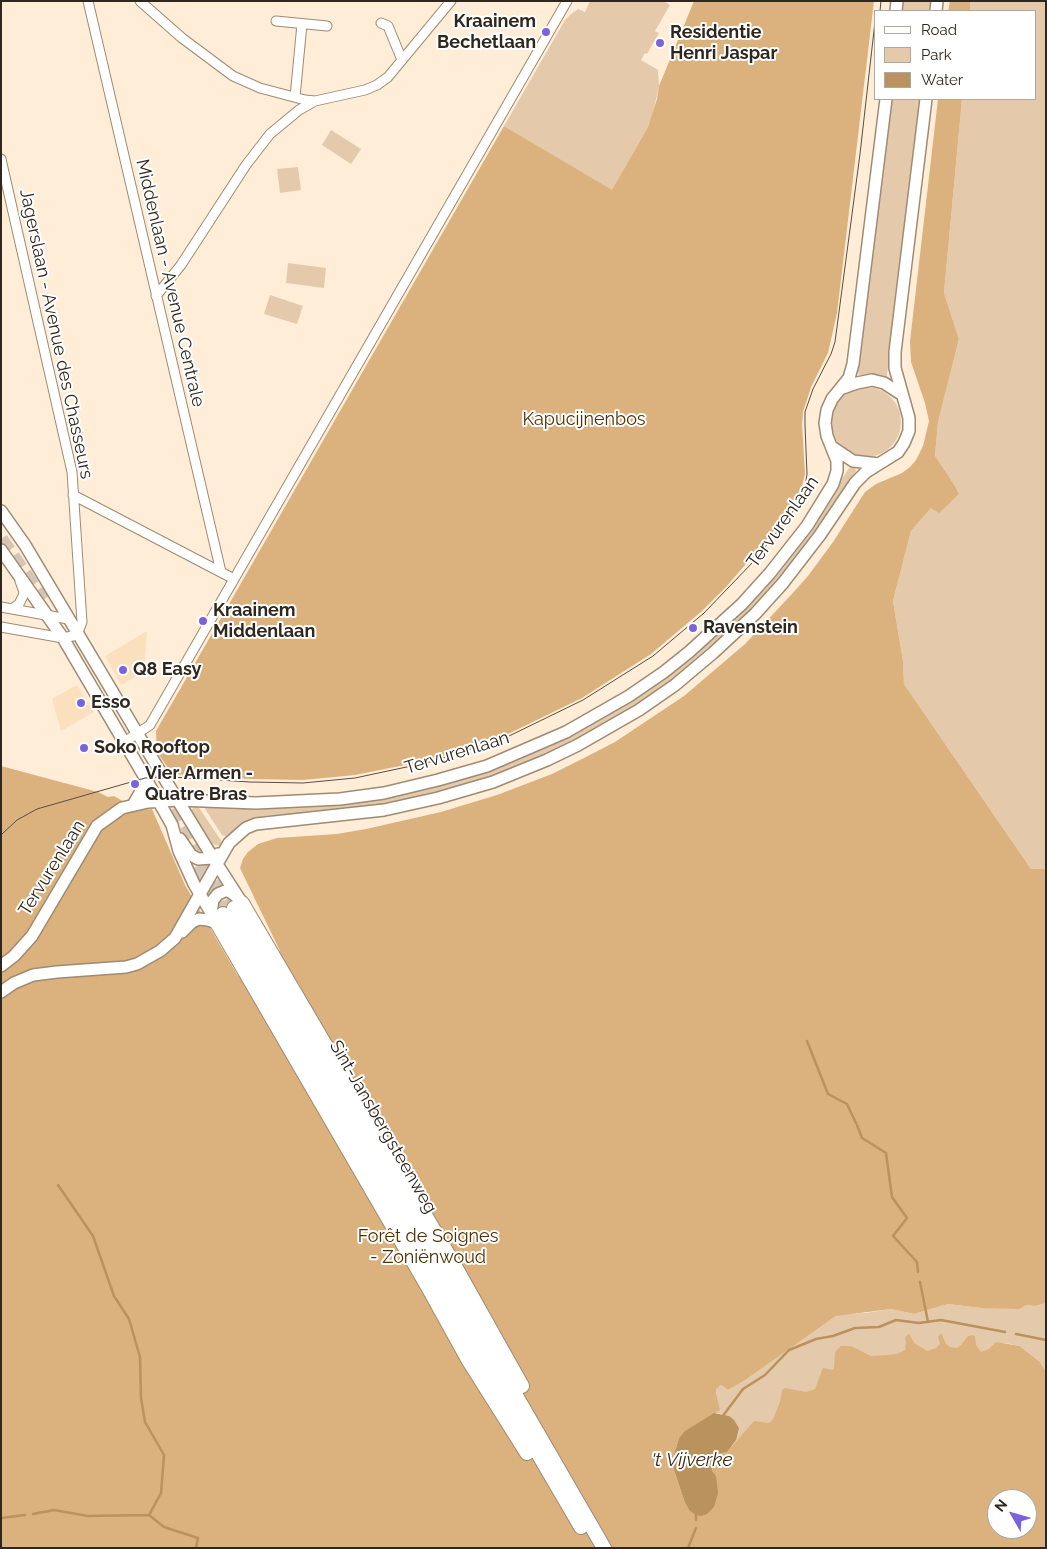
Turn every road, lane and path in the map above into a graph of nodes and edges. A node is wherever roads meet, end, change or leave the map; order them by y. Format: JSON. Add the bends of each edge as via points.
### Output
{"nodes":[{"id":1,"x":88,"y":1,"type":"edge"},
{"id":2,"x":140,"y":1,"type":"edge"},
{"id":3,"x":451,"y":1,"type":"edge"},
{"id":4,"x":567,"y":1,"type":"edge"},
{"id":5,"x":276,"y":21,"type":"dead end"},
{"id":6,"x":381,"y":23,"type":"dead end"},
{"id":7,"x":302,"y":24,"type":"junction"},
{"id":8,"x":327,"y":26,"type":"dead end"},
{"id":9,"x":402,"y":60,"type":"junction"},
{"id":10,"x":295,"y":97,"type":"junction"},
{"id":11,"x":886,"y":100,"type":"edge"},
{"id":12,"x":926,"y":100,"type":"edge"},
{"id":13,"x":315,"y":101,"type":"junction"},
{"id":14,"x":1,"y":159,"type":"edge"},
{"id":15,"x":156,"y":296,"type":"junction"},
{"id":16,"x":840,"y":389,"type":"junction"},
{"id":17,"x":901,"y":394,"type":"junction"},
{"id":18,"x":832,"y":447,"type":"junction"},
{"id":19,"x":879,"y":464,"type":"junction"},
{"id":20,"x":73,"y":495,"type":"junction"},
{"id":21,"x":1,"y":511,"type":"edge"},
{"id":22,"x":1,"y":550,"type":"edge"},
{"id":23,"x":16,"y":569,"type":"junction"},
{"id":24,"x":221,"y":572,"type":"junction"},
{"id":25,"x":234,"y":579,"type":"junction"},
{"id":26,"x":1,"y":607,"type":"edge"},
{"id":27,"x":12,"y":609,"type":"junction"},
{"id":28,"x":48,"y":616,"type":"junction"},
{"id":29,"x":68,"y":619,"type":"junction"},
{"id":30,"x":1,"y":627,"type":"edge"},
{"id":31,"x":77,"y":635,"type":"junction"},
{"id":32,"x":62,"y":638,"type":"junction"},
{"id":33,"x":137,"y":734,"type":"junction"},
{"id":34,"x":124,"y":742,"type":"junction"},
{"id":35,"x":147,"y":781,"type":"junction"},
{"id":36,"x":178,"y":800,"type":"junction"},
{"id":37,"x":159,"y":802,"type":"junction"},
{"id":38,"x":133,"y":805,"type":"junction"},
{"id":39,"x":172,"y":825,"type":"junction"},
{"id":40,"x":215,"y":861,"type":"junction"},
{"id":41,"x":199,"y":894,"type":"junction"},
{"id":42,"x":226,"y":912,"type":"junction"},
{"id":43,"x":175,"y":938,"type":"junction"},
{"id":44,"x":1,"y":966,"type":"edge"},
{"id":45,"x":1,"y":992,"type":"edge"},
{"id":46,"x":598,"y":1545,"type":"edge"}],
"edges":[{"from":1,"to":15,"type":"street","name":"Middenlaan - Avenue Centrale"},
{"from":2,"to":10,"type":"street","via":[[233,76],[260,88]]},
{"from":3,"to":9,"type":"street"},
{"from":4,"to":25,"type":"street"},
{"from":5,"to":7,"type":"street"},
{"from":6,"to":9,"type":"street","via":[[388,26]]},
{"from":7,"to":8,"type":"street"},
{"from":7,"to":10,"type":"street"},
{"from":9,"to":13,"type":"street","via":[[377,85]]},
{"from":10,"to":13,"type":"street"},
{"from":11,"to":16,"type":"main road","name":"Tervurenlaan","via":[[856,350],[849,378]]},
{"from":12,"to":17,"type":"main road","name":"Tervurenlaan","via":[[895,352]]},
{"from":13,"to":15,"type":"street","via":[[270,134],[181,265]]},
{"from":14,"to":20,"type":"street","name":"Jagerslaan - Avenue des Chasseurs","via":[[72,472]]},
{"from":15,"to":24,"type":"street","name":"Middenlaan - Avenue Centrale"},
{"from":16,"to":17,"type":"main road","via":[[872,380],[884,383]]},
{"from":16,"to":18,"type":"main road","name":"Tervurenlaan","via":[[827,410],[825,423]]},
{"from":17,"to":19,"type":"main road","name":"Tervurenlaan","via":[[909,418],[909,431],[898,452]]},
{"from":18,"to":19,"type":"main road","via":[[853,461]]},
{"from":18,"to":36,"type":"main road","name":"Tervurenlaan","via":[[837,461],[833,484],[807,526],[770,573],[690,652],[593,717],[539,745],[487,766],[384,793],[293,802]]},
{"from":19,"to":40,"type":"main road","name":"Tervurenlaan","via":[[855,483],[820,535],[755,614],[714,654],[675,685],[608,729],[547,760],[493,782],[438,798],[384,810],[259,823],[246,828]]},
{"from":20,"to":24,"type":"street"},
{"from":20,"to":31,"type":"street","name":"Jagerslaan - Avenue des Chasseurs","via":[[82,622]]},
{"from":21,"to":29,"type":"main road"},
{"from":22,"to":23,"type":"main road"},
{"from":23,"to":27,"type":"street","via":[[24,594]]},
{"from":23,"to":28,"type":"main road"},
{"from":24,"to":25,"type":"street"},
{"from":25,"to":33,"type":"street","via":[[150,725]]},
{"from":26,"to":27,"type":"street"},
{"from":27,"to":28,"type":"street"},
{"from":28,"to":29,"type":"street"},
{"from":28,"to":32,"type":"main road"},
{"from":29,"to":31,"type":"main road"},
{"from":30,"to":32,"type":"street"},
{"from":31,"to":32,"type":"street"},
{"from":31,"to":33,"type":"main road"},
{"from":32,"to":34,"type":"main road"},
{"from":33,"to":34,"type":"street"},
{"from":33,"to":36,"type":"main road"},
{"from":34,"to":35,"type":"main road"},
{"from":35,"to":37,"type":"main road"},
{"from":35,"to":38,"type":"main road"},
{"from":36,"to":37,"type":"main road","name":"Tervurenlaan"},
{"from":36,"to":40,"type":"main road"},
{"from":37,"to":38,"type":"main road","name":"Tervurenlaan"},
{"from":37,"to":39,"type":"main road"},
{"from":38,"to":44,"type":"main road","name":"Tervurenlaan","via":[[114,813],[97,826],[40,922],[22,948]]},
{"from":39,"to":40,"type":"main road","via":[[191,855]]},
{"from":39,"to":41,"type":"main road","via":[[179,851]]},
{"from":40,"to":41,"type":"main road"},
{"from":40,"to":42,"type":"main road"},
{"from":41,"to":42,"type":"main road"},
{"from":41,"to":43,"type":"main road"},
{"from":42,"to":43,"type":"main road","via":[[208,920],[192,922]]},
{"from":42,"to":46,"type":"highway","name":"Sint-Jansbergsteenweg"},
{"from":42,"to":46,"type":"highway","name":"Sint-Jansbergsteenweg","via":[[584,1532]]},
{"from":43,"to":45,"type":"main road","via":[[137,964],[33,975]]}]}
